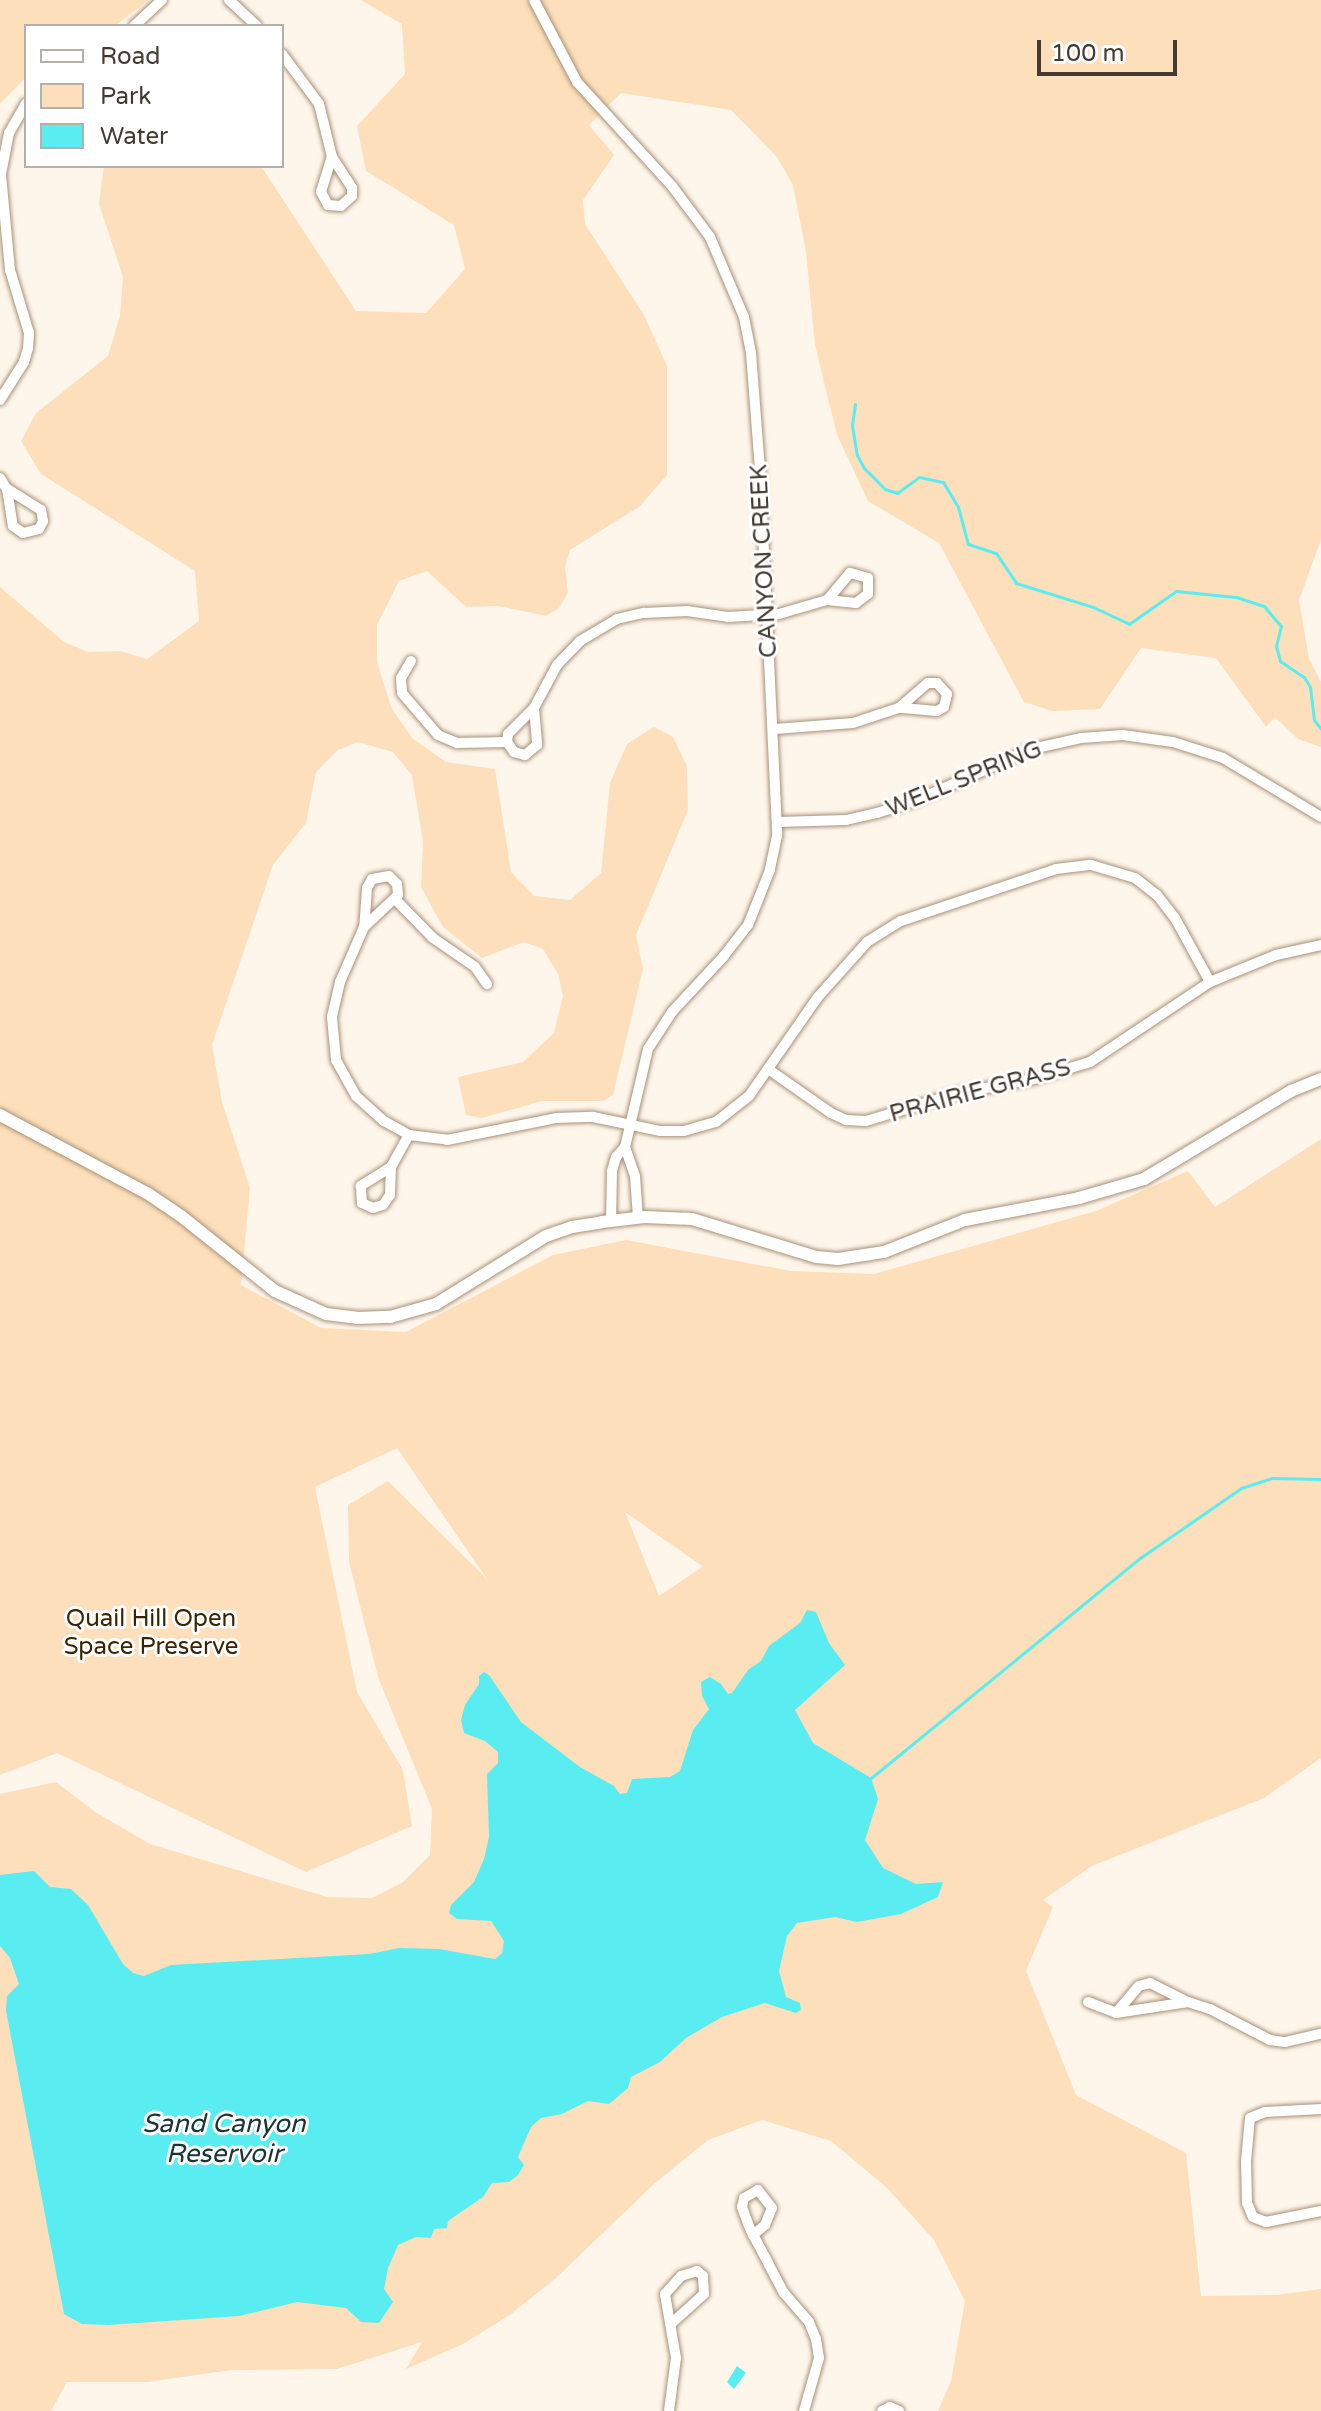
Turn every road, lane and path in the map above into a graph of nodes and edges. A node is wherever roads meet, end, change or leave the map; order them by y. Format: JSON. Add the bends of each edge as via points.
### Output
{"nodes":[{"id":1,"x":162,"y":0,"type":"edge"},
{"id":2,"x":229,"y":0,"type":"edge"},
{"id":3,"x":534,"y":0,"type":"edge"},
{"id":4,"x":136,"y":24,"type":"edge"},
{"id":5,"x":255,"y":24,"type":"edge"},
{"id":6,"x":284,"y":57,"type":"edge"},
{"id":7,"x":24,"y":107,"type":"edge"},
{"id":8,"x":332,"y":157,"type":"dead end"},
{"id":9,"x":0,"y":400,"type":"edge"},
{"id":10,"x":0,"y":478,"type":"edge"},
{"id":11,"x":7,"y":489,"type":"junction"},
{"id":12,"x":827,"y":600,"type":"dead end"},
{"id":13,"x":766,"y":615,"type":"junction"},
{"id":14,"x":411,"y":661,"type":"dead end"},
{"id":15,"x":534,"y":708,"type":"junction"},
{"id":16,"x":899,"y":708,"type":"dead end"},
{"id":17,"x":775,"y":729,"type":"junction"},
{"id":18,"x":507,"y":742,"type":"junction"},
{"id":19,"x":1321,"y":817,"type":"edge"},
{"id":20,"x":778,"y":822,"type":"junction"},
{"id":21,"x":396,"y":900,"type":"junction"},
{"id":22,"x":364,"y":927,"type":"junction"},
{"id":23,"x":1321,"y":945,"type":"edge"},
{"id":24,"x":1210,"y":982,"type":"junction"},
{"id":25,"x":487,"y":984,"type":"dead end"},
{"id":26,"x":768,"y":1069,"type":"junction"},
{"id":27,"x":1321,"y":1079,"type":"edge"},
{"id":28,"x":0,"y":1115,"type":"edge"},
{"id":29,"x":629,"y":1125,"type":"junction"},
{"id":30,"x":409,"y":1135,"type":"junction"},
{"id":31,"x":625,"y":1147,"type":"junction"},
{"id":32,"x":391,"y":1167,"type":"dead end"},
{"id":33,"x":612,"y":1173,"type":"junction"},
{"id":34,"x":634,"y":1173,"type":"junction"},
{"id":35,"x":638,"y":1218,"type":"junction"},
{"id":36,"x":611,"y":1221,"type":"junction"},
{"id":37,"x":1088,"y":2002,"type":"dead end"},
{"id":38,"x":1188,"y":2002,"type":"junction"},
{"id":39,"x":1116,"y":2013,"type":"junction"},
{"id":40,"x":1321,"y":2034,"type":"edge"},
{"id":41,"x":1321,"y":2109,"type":"edge"},
{"id":42,"x":1321,"y":2211,"type":"edge"},
{"id":43,"x":753,"y":2235,"type":"dead end"},
{"id":44,"x":672,"y":2323,"type":"junction"},
{"id":45,"x":669,"y":2411,"type":"edge"},
{"id":46,"x":804,"y":2411,"type":"edge"},
{"id":47,"x":882,"y":2411,"type":"edge"},
{"id":48,"x":899,"y":2411,"type":"edge"}],
"edges":[{"from":1,"to":4,"type":"street"},
{"from":2,"to":5,"type":"street"},
{"from":3,"to":13,"type":"street","name":"CANYON CREEK","via":[[577,82],[672,186],[710,237],[744,317],[759,454]]},
{"from":6,"to":8,"type":"street","via":[[319,104]]},
{"from":7,"to":9,"type":"street","via":[[9,133],[1,174],[10,270],[29,333],[28,348]]},
{"from":10,"to":11,"type":"street"},
{"from":11,"to":11,"type":"street","via":[[13,526],[23,533],[39,529],[41,510]]},
{"from":12,"to":13,"type":"street"},
{"from":13,"to":15,"type":"street","via":[[687,611],[617,619],[580,641],[557,665]]},
{"from":13,"to":17,"type":"street","name":"CANYON CREEK"},
{"from":14,"to":18,"type":"street","via":[[401,678],[402,693],[438,735],[457,743]]},
{"from":15,"to":18,"type":"street","via":[[508,734]]},
{"from":15,"to":18,"type":"street","via":[[537,745],[525,755]]},
{"from":16,"to":17,"type":"street","via":[[853,723]]},
{"from":17,"to":20,"type":"street","name":"CANYON CREEK"},
{"from":19,"to":20,"type":"street","name":"WELL SPRING","via":[[1223,758],[1173,742],[1123,735],[1032,749],[877,813],[846,820]]},
{"from":20,"to":29,"type":"street","name":"CANYON CREEK","via":[[770,870],[748,925],[655,1034]]},
{"from":21,"to":22,"type":"street"},
{"from":21,"to":22,"type":"street","via":[[393,880],[372,879]]},
{"from":21,"to":25,"type":"street","via":[[433,938],[475,967]]},
{"from":22,"to":30,"type":"street","via":[[335,1000],[336,1060],[369,1110]]},
{"from":23,"to":24,"type":"street","name":"PRAIRIE GRASS","via":[[1276,955]]},
{"from":24,"to":26,"type":"street","name":"PRAIRIE GRASS","via":[[1090,1062],[866,1121],[831,1113]]},
{"from":24,"to":26,"type":"street","via":[[1175,918],[1135,878],[1091,865],[1056,869],[901,921],[867,942],[841,968]]},
{"from":26,"to":29,"type":"street","via":[[735,1110],[700,1128],[660,1131]]},
{"from":27,"to":35,"type":"street","via":[[1291,1091],[1144,1179],[1079,1198],[965,1220],[873,1255],[816,1257],[692,1219]]},
{"from":28,"to":36,"type":"street","via":[[147,1193],[275,1291],[326,1314],[357,1318],[436,1304],[546,1236]]},
{"from":29,"to":30,"type":"street","via":[[593,1117],[556,1118],[465,1138]]},
{"from":29,"to":31,"type":"street","name":"CANYON CREEK"},
{"from":30,"to":32,"type":"street"},
{"from":31,"to":33,"type":"street","name":"CANYON CREEK"},
{"from":31,"to":34,"type":"street","name":"CANYON CREEK"},
{"from":33,"to":34,"type":"street"},
{"from":33,"to":36,"type":"street","name":"CANYON CREEK"},
{"from":34,"to":35,"type":"street","name":"CANYON CREEK"},
{"from":35,"to":36,"type":"street"},
{"from":37,"to":39,"type":"street"},
{"from":38,"to":39,"type":"street"},
{"from":38,"to":39,"type":"street","via":[[1150,1983],[1139,1986]]},
{"from":38,"to":40,"type":"street","via":[[1270,2040]]},
{"from":41,"to":42,"type":"street","via":[[1265,2112],[1250,2118],[1246,2161],[1247,2203],[1253,2217],[1266,2222]]},
{"from":43,"to":46,"type":"street","via":[[816,2339],[819,2358]]},
{"from":44,"to":44,"type":"street","via":[[665,2294],[681,2276],[697,2271],[703,2276],[704,2294]]},
{"from":44,"to":45,"type":"street","via":[[676,2358]]},
{"from":47,"to":48,"type":"street"}]}
